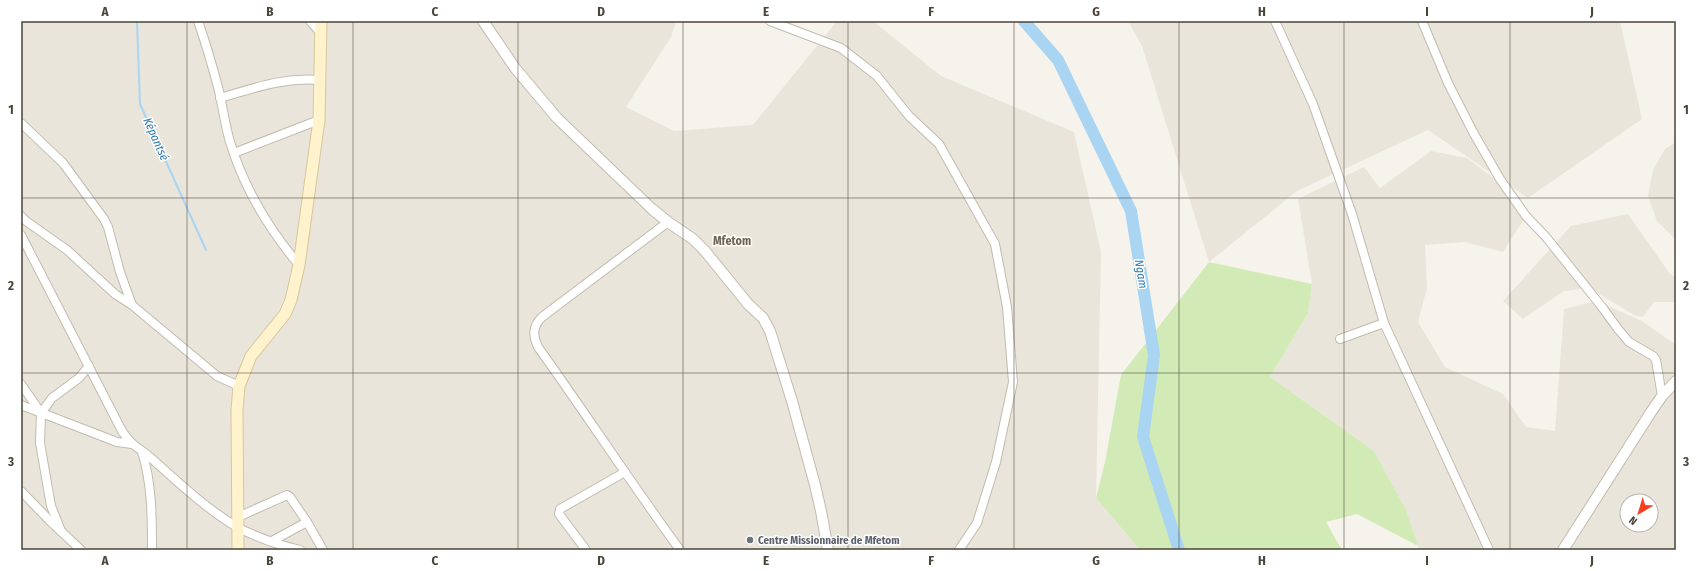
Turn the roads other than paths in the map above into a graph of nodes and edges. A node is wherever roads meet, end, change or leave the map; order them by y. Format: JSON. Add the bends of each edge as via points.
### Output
{"nodes":[{"id":1,"x":198,"y":21,"type":"edge"},
{"id":2,"x":310,"y":21,"type":"edge"},
{"id":3,"x":321,"y":21,"type":"edge"},
{"id":4,"x":483,"y":21,"type":"edge"},
{"id":5,"x":770,"y":21,"type":"edge"},
{"id":6,"x":1275,"y":21,"type":"edge"},
{"id":7,"x":1422,"y":21,"type":"edge"},
{"id":8,"x":321,"y":33,"type":"junction"},
{"id":9,"x":320,"y":80,"type":"junction"},
{"id":10,"x":220,"y":98,"type":"junction"},
{"id":11,"x":318,"y":120,"type":"junction"},
{"id":12,"x":21,"y":123,"type":"edge"},
{"id":13,"x":234,"y":154,"type":"junction"},
{"id":14,"x":23,"y":220,"type":"edge"},
{"id":15,"x":668,"y":222,"type":"junction"},
{"id":16,"x":21,"y":235,"type":"edge"},
{"id":17,"x":299,"y":265,"type":"junction"},
{"id":18,"x":132,"y":305,"type":"junction"},
{"id":19,"x":1384,"y":323,"type":"junction"},
{"id":20,"x":1340,"y":339,"type":"dead end"},
{"id":21,"x":89,"y":366,"type":"junction"},
{"id":22,"x":1676,"y":382,"type":"edge"},
{"id":23,"x":21,"y":384,"type":"edge"},
{"id":24,"x":239,"y":386,"type":"junction"},
{"id":25,"x":1662,"y":396,"type":"junction"},
{"id":26,"x":21,"y":405,"type":"edge"},
{"id":27,"x":41,"y":412,"type":"junction"},
{"id":28,"x":132,"y":444,"type":"junction"},
{"id":29,"x":142,"y":452,"type":"junction"},
{"id":30,"x":625,"y":472,"type":"junction"},
{"id":31,"x":21,"y":491,"type":"edge"},
{"id":32,"x":238,"y":522,"type":"junction"},
{"id":33,"x":307,"y":522,"type":"junction"},
{"id":34,"x":61,"y":531,"type":"junction"},
{"id":35,"x":272,"y":541,"type":"junction"},
{"id":36,"x":81,"y":550,"type":"edge"},
{"id":37,"x":152,"y":550,"type":"edge"},
{"id":38,"x":238,"y":550,"type":"edge"},
{"id":39,"x":300,"y":550,"type":"edge"},
{"id":40,"x":323,"y":550,"type":"edge"},
{"id":41,"x":586,"y":550,"type":"edge"},
{"id":42,"x":680,"y":550,"type":"edge"},
{"id":43,"x":828,"y":550,"type":"edge"},
{"id":44,"x":958,"y":550,"type":"edge"},
{"id":45,"x":1489,"y":550,"type":"edge"},
{"id":46,"x":1563,"y":550,"type":"edge"}],
"edges":[{"from":1,"to":10,"type":"street"},
{"from":2,"to":8,"type":"street"},
{"from":3,"to":8,"type":"main road"},
{"from":4,"to":15,"type":"street","via":[[515,68],[557,118]]},
{"from":5,"to":44,"type":"street","via":[[841,48],[877,76],[909,116],[939,144],[995,244],[1007,307],[1012,382],[996,462],[977,523]]},
{"from":6,"to":19,"type":"street","via":[[1313,104],[1352,214]]},
{"from":7,"to":25,"type":"street","via":[[1448,84],[1500,180],[1526,216],[1546,237],[1629,342],[1656,360]]},
{"from":8,"to":9,"type":"main road"},
{"from":9,"to":10,"type":"street","via":[[276,82]]},
{"from":9,"to":11,"type":"main road"},
{"from":10,"to":13,"type":"street"},
{"from":11,"to":13,"type":"street"},
{"from":11,"to":17,"type":"main road"},
{"from":12,"to":18,"type":"street","via":[[63,163],[104,219]]},
{"from":13,"to":17,"type":"street","via":[[261,215]]},
{"from":14,"to":18,"type":"street","via":[[67,250],[115,294]]},
{"from":15,"to":30,"type":"street","via":[[558,304],[536,323],[534,330],[534,339],[538,347]]},
{"from":15,"to":43,"type":"street","via":[[693,239],[705,251],[748,304],[763,318],[770,331],[822,511]]},
{"from":16,"to":21,"type":"street"},
{"from":17,"to":24,"type":"main road","via":[[288,308],[251,356]]},
{"from":18,"to":24,"type":"street","via":[[217,376]]},
{"from":19,"to":20,"type":"street"},
{"from":19,"to":45,"type":"street"},
{"from":21,"to":27,"type":"street","via":[[79,378],[52,398]]},
{"from":21,"to":28,"type":"street"},
{"from":22,"to":25,"type":"street"},
{"from":23,"to":27,"type":"street"},
{"from":24,"to":32,"type":"main road"},
{"from":25,"to":46,"type":"street"},
{"from":26,"to":27,"type":"street"},
{"from":27,"to":28,"type":"street","via":[[117,442]]},
{"from":27,"to":34,"type":"street","via":[[40,443],[51,506]]},
{"from":28,"to":29,"type":"street"},
{"from":29,"to":32,"type":"street","via":[[220,515]]},
{"from":29,"to":37,"type":"street","via":[[150,485]]},
{"from":30,"to":41,"type":"street","via":[[558,512]]},
{"from":30,"to":42,"type":"street"},
{"from":31,"to":34,"type":"street"},
{"from":32,"to":33,"type":"street","via":[[287,495]]},
{"from":32,"to":35,"type":"street"},
{"from":32,"to":38,"type":"main road"},
{"from":33,"to":35,"type":"street"},
{"from":33,"to":40,"type":"street"},
{"from":34,"to":36,"type":"street"},
{"from":35,"to":39,"type":"street"}]}
